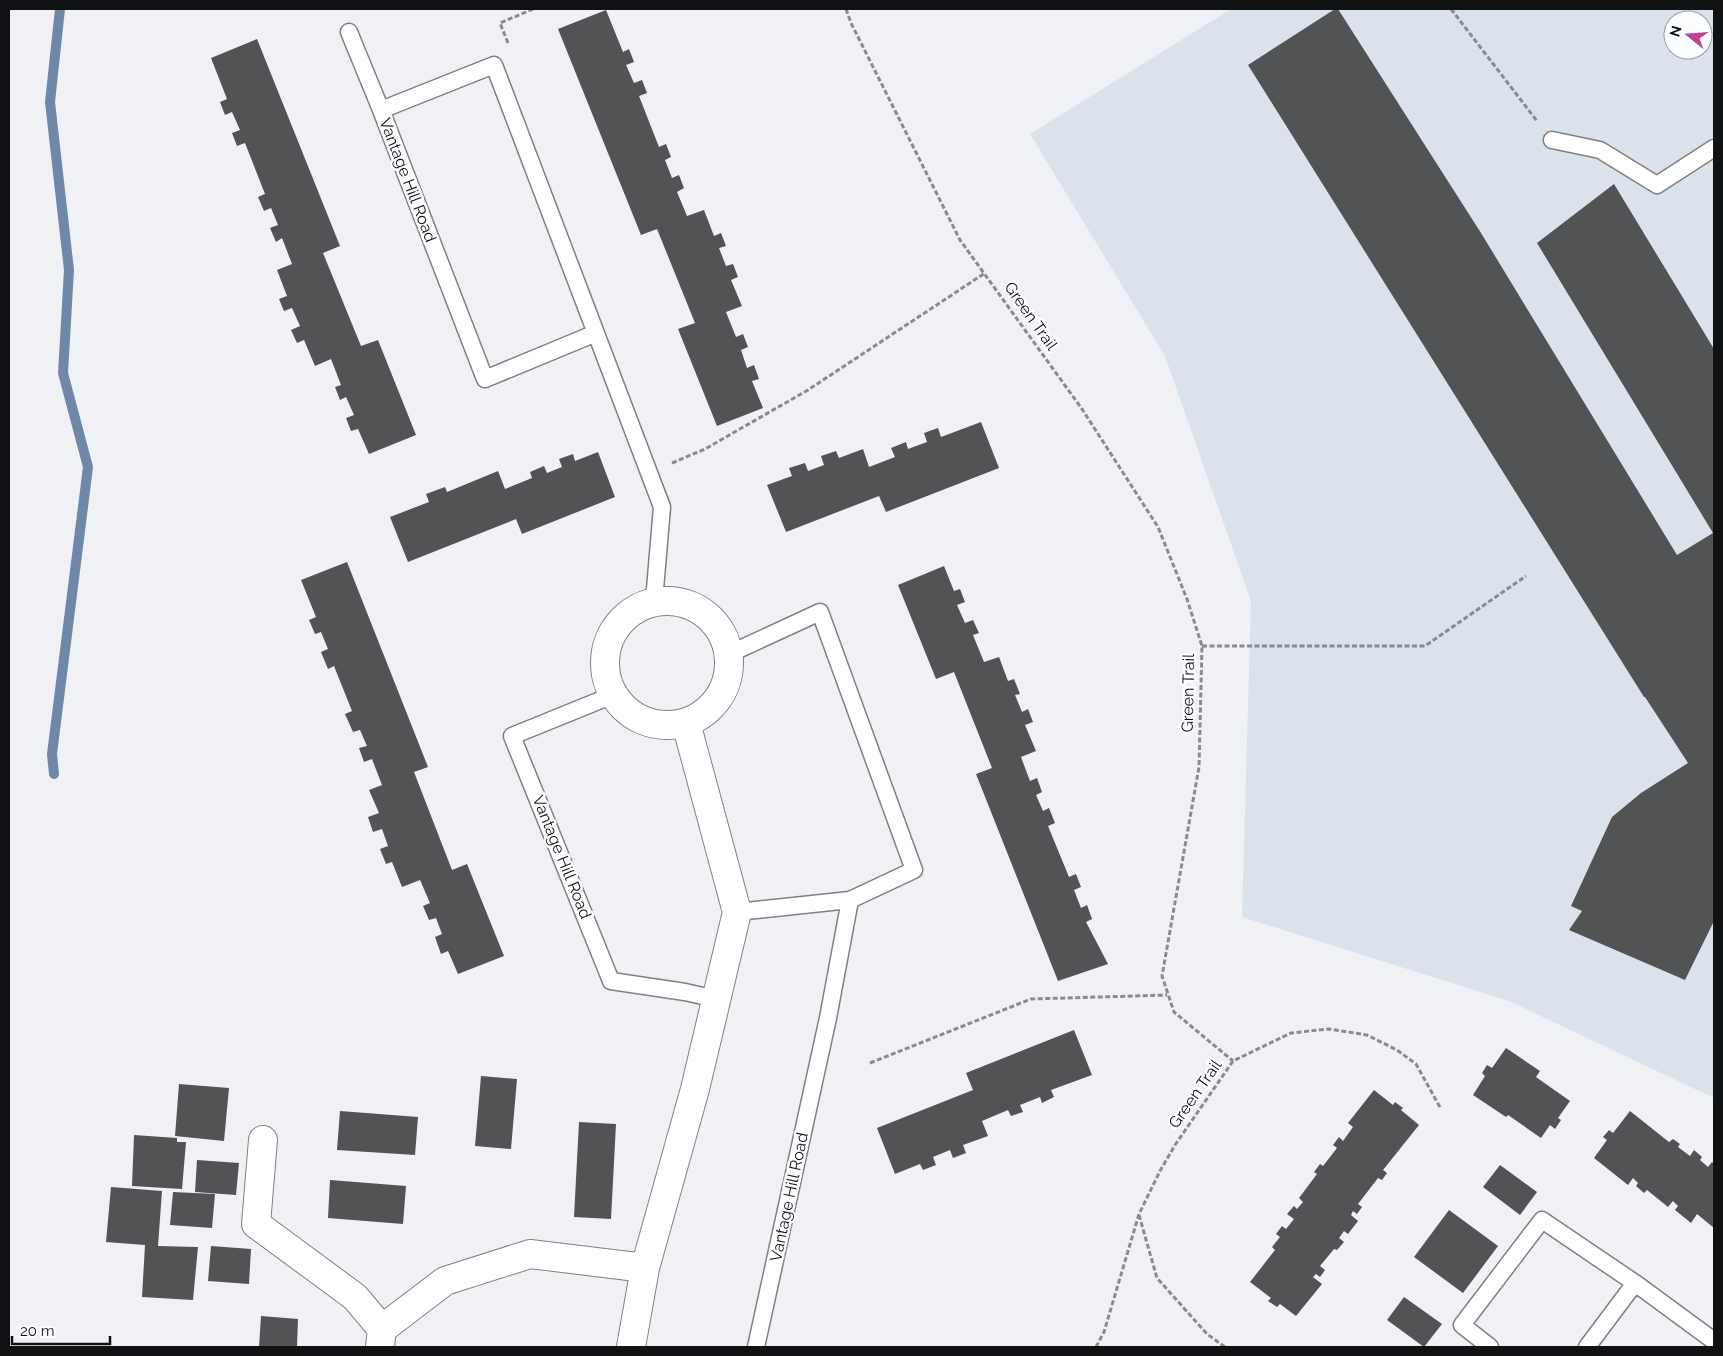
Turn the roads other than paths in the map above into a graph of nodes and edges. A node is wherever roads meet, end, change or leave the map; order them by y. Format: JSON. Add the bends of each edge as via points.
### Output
{"nodes":[{"id":1,"x":349,"y":32,"type":"dead end"},
{"id":2,"x":381,"y":110,"type":"junction"},
{"id":3,"x":1552,"y":140,"type":"road end"},
{"id":4,"x":1714,"y":148,"type":"edge"},
{"id":5,"x":596,"y":333,"type":"junction"},
{"id":6,"x":654,"y":601,"type":"junction"},
{"id":7,"x":729,"y":654,"type":"junction"},
{"id":8,"x":613,"y":695,"type":"junction"},
{"id":9,"x":686,"y":723,"type":"junction"},
{"id":10,"x":850,"y":900,"type":"junction"},
{"id":11,"x":737,"y":912,"type":"junction"},
{"id":12,"x":716,"y":1000,"type":"junction"},
{"id":13,"x":263,"y":1140,"type":"dead end"},
{"id":14,"x":645,"y":1268,"type":"junction"},
{"id":15,"x":1635,"y":1283,"type":"junction"},
{"id":16,"x":381,"y":1338,"type":"edge"},
{"id":17,"x":1714,"y":1341,"type":"edge"},
{"id":18,"x":631,"y":1347,"type":"edge"},
{"id":19,"x":756,"y":1347,"type":"edge"},
{"id":20,"x":1490,"y":1347,"type":"edge"},
{"id":21,"x":1587,"y":1347,"type":"edge"}],
"edges":[{"from":1,"to":2,"type":"lane"},
{"from":2,"to":5,"type":"lane","name":"Vantage Hill Road","via":[[494,65]]},
{"from":2,"to":5,"type":"lane","name":"Vantage Hill Road","via":[[485,379]]},
{"from":3,"to":4,"type":"lane","via":[[1600,150],[1657,185]]},
{"from":5,"to":6,"type":"lane","via":[[662,507]]},
{"from":6,"to":7,"type":"street","via":[[678,601],[703,611],[723,633]]},
{"from":6,"to":8,"type":"street","via":[[634,610],[616,626],[607,646],[606,680]]},
{"from":7,"to":9,"type":"street","via":[[729,672],[722,693],[706,712]]},
{"from":7,"to":10,"type":"lane","via":[[820,612],[914,870]]},
{"from":8,"to":9,"type":"street","via":[[641,721],[662,726]]},
{"from":8,"to":12,"type":"lane","name":"Vantage Hill Road","via":[[512,736],[611,980]]},
{"from":9,"to":11,"type":"street"},
{"from":10,"to":11,"type":"lane"},
{"from":10,"to":19,"type":"lane","name":"Vantage Hill Road","via":[[828,1018]]},
{"from":11,"to":12,"type":"street"},
{"from":12,"to":14,"type":"street"},
{"from":13,"to":16,"type":"street","via":[[256,1224],[355,1297]]},
{"from":14,"to":16,"type":"street","via":[[530,1254],[445,1281]]},
{"from":14,"to":18,"type":"street"},
{"from":15,"to":17,"type":"lane"},
{"from":15,"to":20,"type":"lane","via":[[1542,1220],[1462,1324]]},
{"from":15,"to":21,"type":"lane"}]}
